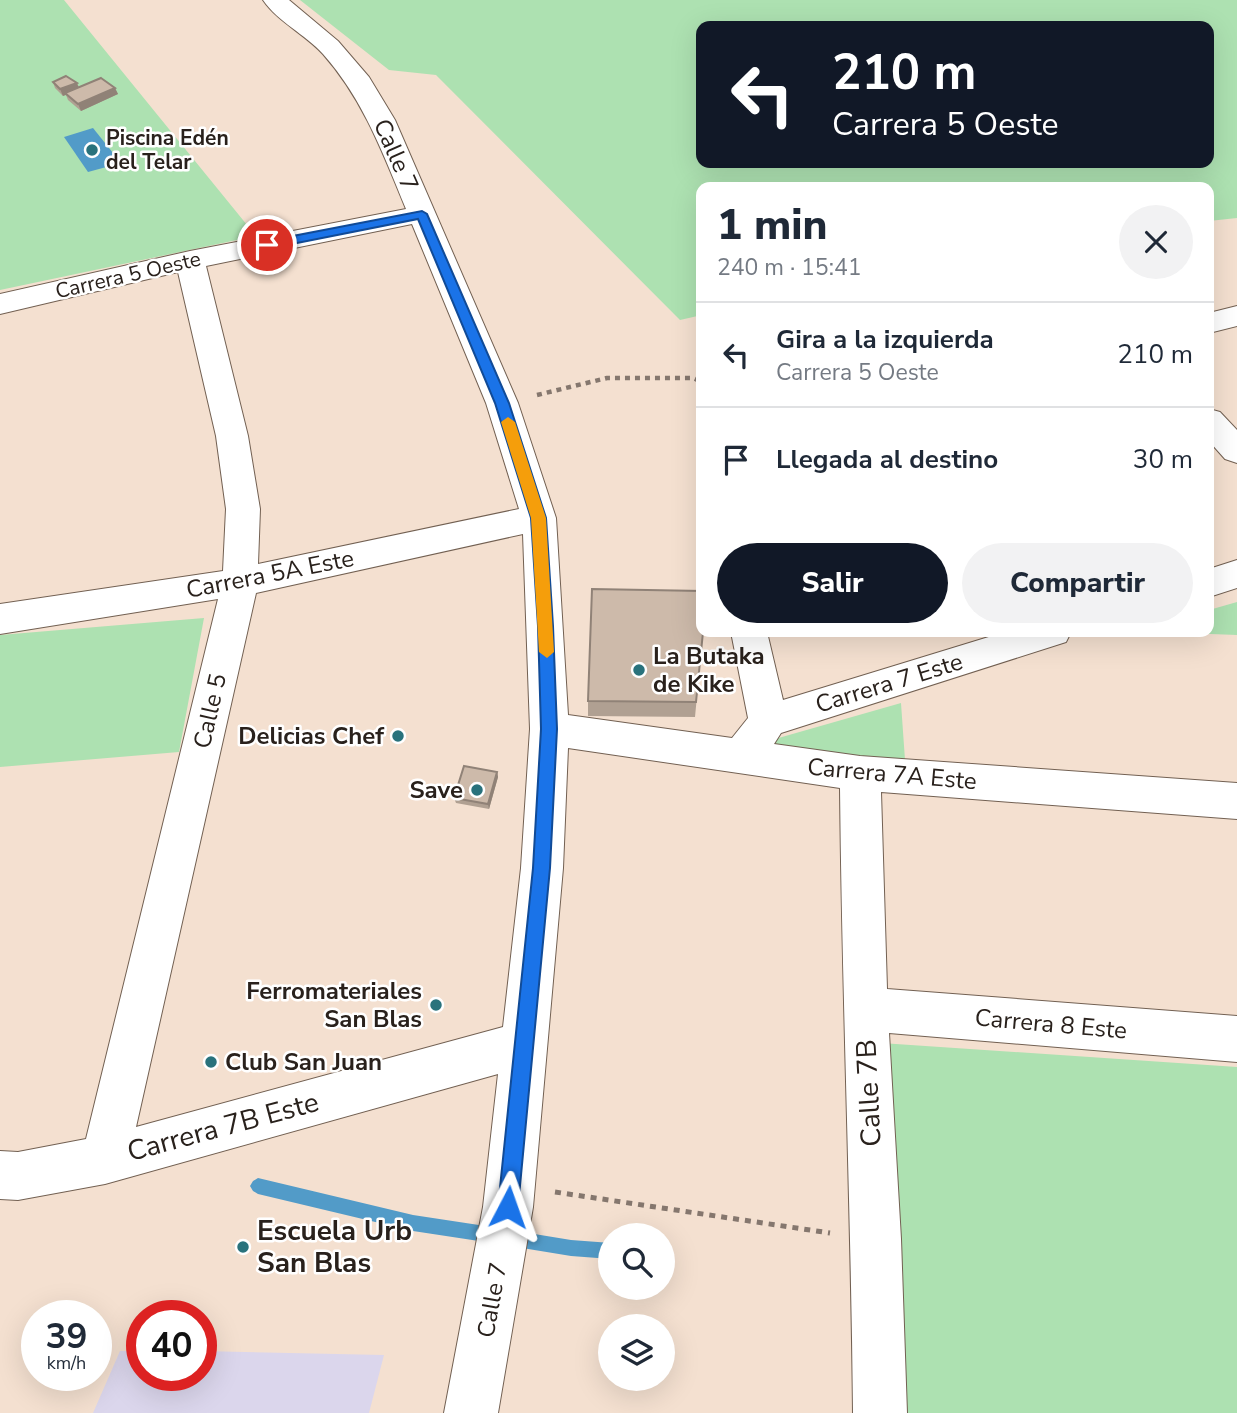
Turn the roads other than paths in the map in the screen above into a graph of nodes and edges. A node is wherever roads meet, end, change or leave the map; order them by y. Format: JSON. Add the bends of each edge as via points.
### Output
{"nodes":[{"id":1,"x":275,"y":0,"type":"edge"},
{"id":2,"x":422,"y":214,"type":"junction"},
{"id":3,"x":190,"y":260,"type":"junction"},
{"id":4,"x":0,"y":304,"type":"edge"},
{"id":5,"x":1237,"y":316,"type":"edge"},
{"id":6,"x":1214,"y":322,"type":"edge"},
{"id":7,"x":1214,"y":428,"type":"edge"},
{"id":8,"x":1237,"y":451,"type":"edge"},
{"id":9,"x":538,"y":518,"type":"junction"},
{"id":10,"x":1237,"y":574,"type":"edge"},
{"id":11,"x":1214,"y":581,"type":"edge"},
{"id":12,"x":240,"y":582,"type":"junction"},
{"id":13,"x":0,"y":619,"type":"edge"},
{"id":14,"x":750,"y":637,"type":"edge"},
{"id":15,"x":1037,"y":637,"type":"edge"},
{"id":16,"x":768,"y":721,"type":"junction"},
{"id":17,"x":549,"y":729,"type":"junction"},
{"id":18,"x":740,"y":758,"type":"junction"},
{"id":19,"x":860,"y":774,"type":"junction"},
{"id":20,"x":1237,"y":801,"type":"edge"},
{"id":21,"x":864,"y":1009,"type":"junction"},
{"id":22,"x":1237,"y":1039,"type":"edge"},
{"id":23,"x":525,"y":1044,"type":"junction"},
{"id":24,"x":105,"y":1160,"type":"junction"},
{"id":25,"x":0,"y":1175,"type":"edge"},
{"id":26,"x":471,"y":1413,"type":"edge"},
{"id":27,"x":880,"y":1413,"type":"edge"}],
"edges":[{"from":1,"to":2,"type":"street","name":"Calle 7","via":[[329,46],[360,82],[382,120]]},
{"from":2,"to":3,"type":"street","name":"Carrera 5 Oeste"},
{"from":2,"to":9,"type":"street","name":"Calle 7","via":[[502,403]]},
{"from":3,"to":4,"type":"street","name":"Carrera 5 Oeste"},
{"from":3,"to":12,"type":"street","name":"Calle 5","via":[[232,436],[243,509]]},
{"from":5,"to":6,"type":"street"},
{"from":7,"to":8,"type":"street"},
{"from":9,"to":12,"type":"street","name":"Carrera 5A Este"},
{"from":9,"to":17,"type":"street","name":"Calle 7"},
{"from":10,"to":11,"type":"street"},
{"from":12,"to":13,"type":"street","name":"Carrera 5A Este"},
{"from":12,"to":24,"type":"street","name":"Calle 5"},
{"from":14,"to":16,"type":"street"},
{"from":15,"to":16,"type":"street","name":"Carrera 7 Este"},
{"from":16,"to":18,"type":"street"},
{"from":17,"to":18,"type":"street","name":"Carrera 7A Este"},
{"from":17,"to":23,"type":"street","name":"Calle 7","via":[[542,868]]},
{"from":18,"to":19,"type":"street","name":"Carrera 7A Este"},
{"from":19,"to":20,"type":"street","name":"Carrera 7A Este"},
{"from":19,"to":21,"type":"street","name":"Calle 7B"},
{"from":21,"to":22,"type":"street","name":"Carrera 8 Este"},
{"from":21,"to":27,"type":"street","name":"Calle 7B"},
{"from":23,"to":24,"type":"street","name":"Carrera 7B Este"},
{"from":23,"to":26,"type":"street","name":"Calle 7","via":[[500,1259]]},
{"from":24,"to":25,"type":"street","name":"Carrera 7B Este","via":[[18,1176]]}]}
